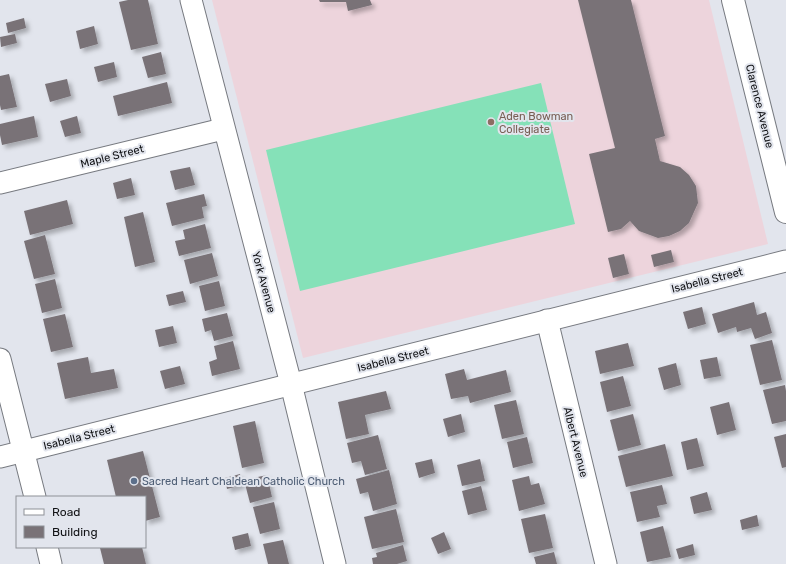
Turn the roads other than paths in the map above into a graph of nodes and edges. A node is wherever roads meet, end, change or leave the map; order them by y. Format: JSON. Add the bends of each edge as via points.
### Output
{"nodes":[{"id":1,"x":191,"y":0,"type":"edge"},
{"id":2,"x":733,"y":0,"type":"edge"},
{"id":3,"x":224,"y":129,"type":"junction"},
{"id":4,"x":0,"y":183,"type":"edge"},
{"id":5,"x":786,"y":212,"type":"edge"},
{"id":6,"x":786,"y":261,"type":"edge"},
{"id":7,"x":547,"y":320,"type":"junction"},
{"id":8,"x":0,"y":359,"type":"edge"},
{"id":9,"x":291,"y":384,"type":"junction"},
{"id":10,"x":23,"y":451,"type":"junction"},
{"id":11,"x":0,"y":457,"type":"edge"},
{"id":12,"x":34,"y":496,"type":"edge"},
{"id":13,"x":47,"y":548,"type":"edge"},
{"id":14,"x":51,"y":564,"type":"edge"},
{"id":15,"x":335,"y":564,"type":"edge"},
{"id":16,"x":606,"y":564,"type":"edge"}],
"edges":[{"from":1,"to":3,"type":"street","name":"York Avenue"},
{"from":2,"to":5,"type":"main road","name":"Clarence Avenue"},
{"from":3,"to":4,"type":"street","name":"Maple Street"},
{"from":3,"to":9,"type":"street","name":"York Avenue"},
{"from":6,"to":7,"type":"street","name":"Isabella Street"},
{"from":7,"to":9,"type":"street","name":"Isabella Street"},
{"from":7,"to":16,"type":"street","name":"Albert Avenue"},
{"from":8,"to":10,"type":"street"},
{"from":9,"to":10,"type":"street","name":"Isabella Street"},
{"from":9,"to":15,"type":"street","name":"York Avenue"},
{"from":10,"to":11,"type":"street","name":"Isabella Street"},
{"from":10,"to":12,"type":"street"},
{"from":13,"to":14,"type":"street"}]}
